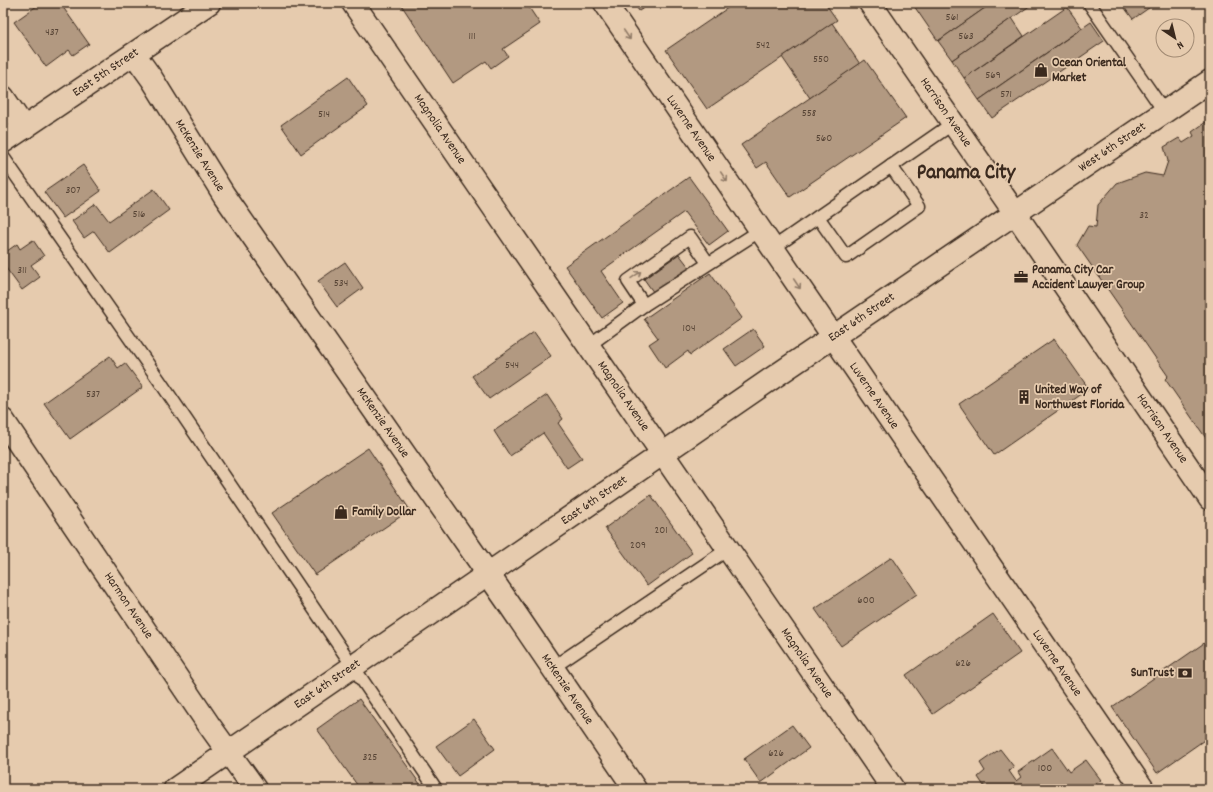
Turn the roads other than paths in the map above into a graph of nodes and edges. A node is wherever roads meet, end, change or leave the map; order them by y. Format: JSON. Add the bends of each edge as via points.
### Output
{"nodes":[{"id":1,"x":210,"y":3,"type":"edge"},
{"id":2,"x":353,"y":3,"type":"edge"},
{"id":3,"x":605,"y":3,"type":"edge"},
{"id":4,"x":870,"y":3,"type":"edge"},
{"id":5,"x":1089,"y":3,"type":"edge"},
{"id":6,"x":134,"y":54,"type":"junction"},
{"id":7,"x":1210,"y":81,"type":"edge"},
{"id":8,"x":3,"y":97,"type":"edge"},
{"id":9,"x":1164,"y":112,"type":"junction"},
{"id":10,"x":952,"y":124,"type":"junction"},
{"id":11,"x":24,"y":128,"type":"junction"},
{"id":12,"x":3,"y":142,"type":"edge"},
{"id":13,"x":3,"y":157,"type":"edge"},
{"id":14,"x":891,"y":166,"type":"junction"},
{"id":15,"x":1015,"y":213,"type":"junction"},
{"id":16,"x":818,"y":217,"type":"junction"},
{"id":17,"x":761,"y":230,"type":"junction"},
{"id":18,"x":773,"y":248,"type":"junction"},
{"id":19,"x":708,"y":263,"type":"junction"},
{"id":20,"x":644,"y":305,"type":"junction"},
{"id":21,"x":834,"y":337,"type":"junction"},
{"id":22,"x":588,"y":346,"type":"junction"},
{"id":23,"x":3,"y":420,"type":"edge"},
{"id":24,"x":663,"y":454,"type":"junction"},
{"id":25,"x":1210,"y":499,"type":"edge"},
{"id":26,"x":728,"y":549,"type":"junction"},
{"id":27,"x":488,"y":575,"type":"junction"},
{"id":28,"x":354,"y":666,"type":"junction"},
{"id":29,"x":552,"y":668,"type":"junction"},
{"id":30,"x":229,"y":752,"type":"junction"},
{"id":31,"x":175,"y":789,"type":"edge"},
{"id":32,"x":255,"y":789,"type":"edge"},
{"id":33,"x":436,"y":789,"type":"edge"},
{"id":34,"x":635,"y":789,"type":"edge"},
{"id":35,"x":893,"y":789,"type":"edge"},
{"id":36,"x":1143,"y":789,"type":"edge"}],
"edges":[{"from":1,"to":6,"type":"street","name":"East 5th Street"},
{"from":2,"to":22,"type":"street","name":"Magnolia Avenue"},
{"from":3,"to":17,"type":"street","name":"Luverne Avenue","one_way":true},
{"from":4,"to":10,"type":"street","name":"Harrison Avenue"},
{"from":5,"to":9,"type":"lane"},
{"from":6,"to":11,"type":"street","name":"East 5th Street"},
{"from":6,"to":27,"type":"street","name":"McKenzie Avenue","via":[[224,195]]},
{"from":7,"to":9,"type":"street","name":"West 6th Street"},
{"from":8,"to":11,"type":"street"},
{"from":9,"to":15,"type":"street","name":"West 6th Street"},
{"from":10,"to":14,"type":"lane"},
{"from":10,"to":15,"type":"street","name":"Harrison Avenue"},
{"from":11,"to":12,"type":"street","name":"East 5th Street"},
{"from":13,"to":28,"type":"lane","via":[[155,373]]},
{"from":14,"to":16,"type":"lane"},
{"from":14,"to":16,"type":"lane","via":[[919,206],[852,253],[846,257]]},
{"from":15,"to":21,"type":"street","name":"East 6th Street"},
{"from":15,"to":25,"type":"street","name":"Harrison Avenue"},
{"from":16,"to":18,"type":"lane"},
{"from":17,"to":18,"type":"street","name":"Luverne Avenue"},
{"from":17,"to":19,"type":"lane"},
{"from":18,"to":21,"type":"street","name":"Luverne Avenue","one_way":true},
{"from":19,"to":20,"type":"lane"},
{"from":20,"to":19,"type":"lane","one_way":true,"via":[[628,281],[690,237]]},
{"from":20,"to":22,"type":"lane"},
{"from":21,"to":24,"type":"street","name":"East 6th Street"},
{"from":21,"to":36,"type":"street","name":"Luverne Avenue"},
{"from":22,"to":24,"type":"street","name":"Magnolia Avenue"},
{"from":23,"to":30,"type":"street","name":"Harmon Avenue"},
{"from":24,"to":26,"type":"street","name":"Magnolia Avenue"},
{"from":24,"to":27,"type":"street","name":"East 6th Street"},
{"from":26,"to":29,"type":"lane"},
{"from":26,"to":35,"type":"street","name":"Magnolia Avenue"},
{"from":27,"to":28,"type":"street","name":"East 6th Street"},
{"from":27,"to":29,"type":"street","name":"McKenzie Avenue"},
{"from":28,"to":30,"type":"street","name":"East 6th Street"},
{"from":28,"to":33,"type":"lane"},
{"from":29,"to":34,"type":"street","name":"McKenzie Avenue"},
{"from":30,"to":31,"type":"street","name":"East 6th Street"},
{"from":30,"to":32,"type":"street","name":"Harmon Avenue"}]}
